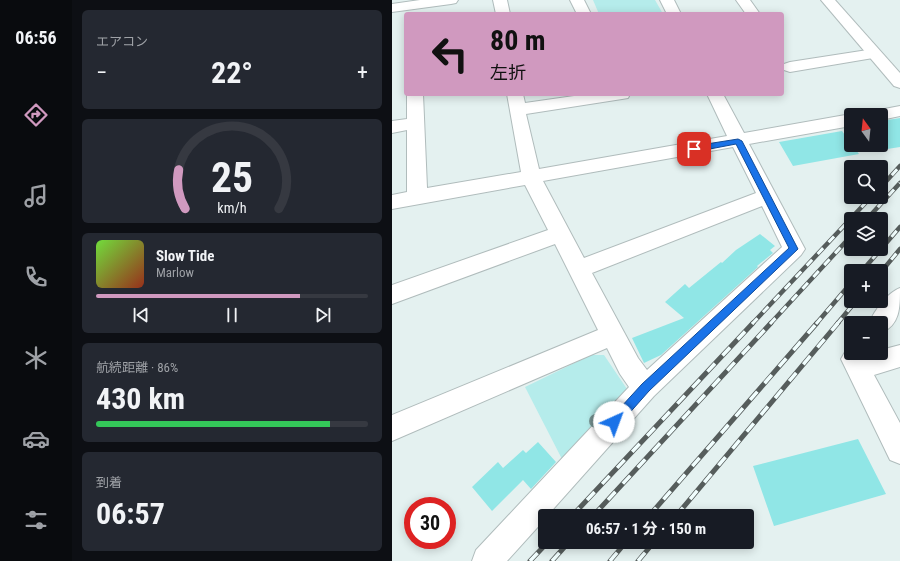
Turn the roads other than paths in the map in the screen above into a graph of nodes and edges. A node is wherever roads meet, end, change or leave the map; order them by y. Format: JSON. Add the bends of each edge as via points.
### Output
{"nodes":[{"id":1,"x":451,"y":0,"type":"edge"},
{"id":2,"x":500,"y":0,"type":"edge"},
{"id":3,"x":577,"y":0,"type":"edge"},
{"id":4,"x":667,"y":0,"type":"edge"},
{"id":5,"x":743,"y":0,"type":"edge"},
{"id":6,"x":828,"y":0,"type":"edge"},
{"id":7,"x":392,"y":8,"type":"edge"},
{"id":8,"x":503,"y":12,"type":"edge"},
{"id":9,"x":583,"y":12,"type":"edge"},
{"id":10,"x":673,"y":12,"type":"edge"},
{"id":11,"x":752,"y":12,"type":"edge"},
{"id":12,"x":874,"y":54,"type":"junction"},
{"id":13,"x":785,"y":63,"type":"edge"},
{"id":14,"x":900,"y":83,"type":"edge"},
{"id":15,"x":414,"y":96,"type":"edge"},
{"id":16,"x":596,"y":96,"type":"edge"},
{"id":17,"x":715,"y":96,"type":"edge"},
{"id":18,"x":516,"y":102,"type":"edge"},
{"id":19,"x":900,"y":111,"type":"edge"},
{"id":20,"x":888,"y":113,"type":"edge"},
{"id":21,"x":844,"y":121,"type":"edge"},
{"id":22,"x":416,"y":123,"type":"junction"},
{"id":23,"x":392,"y":126,"type":"edge"},
{"id":24,"x":738,"y":141,"type":"junction"},
{"id":25,"x":531,"y":177,"type":"junction"},
{"id":26,"x":767,"y":196,"type":"junction"},
{"id":27,"x":418,"y":197,"type":"junction"},
{"id":28,"x":392,"y":202,"type":"edge"},
{"id":29,"x":560,"y":234,"type":"junction"},
{"id":30,"x":578,"y":269,"type":"junction"},
{"id":31,"x":392,"y":295,"type":"edge"},
{"id":32,"x":900,"y":298,"type":"edge"},
{"id":33,"x":886,"y":316,"type":"edge"},
{"id":34,"x":613,"y":335,"type":"junction"},
{"id":35,"x":900,"y":356,"type":"edge"},
{"id":36,"x":888,"y":357,"type":"edge"},
{"id":37,"x":858,"y":360,"type":"edge"},
{"id":38,"x":645,"y":388,"type":"junction"},
{"id":39,"x":392,"y":428,"type":"edge"},
{"id":40,"x":900,"y":450,"type":"edge"},
{"id":41,"x":487,"y":561,"type":"edge"}],
"edges":[{"from":1,"to":7,"type":"street"},
{"from":2,"to":8,"type":"street"},
{"from":3,"to":9,"type":"street"},
{"from":4,"to":10,"type":"street"},
{"from":5,"to":11,"type":"street"},
{"from":6,"to":12,"type":"street"},
{"from":12,"to":13,"type":"street"},
{"from":12,"to":14,"type":"street"},
{"from":15,"to":22,"type":"street"},
{"from":16,"to":18,"type":"street"},
{"from":17,"to":24,"type":"street"},
{"from":18,"to":25,"type":"street"},
{"from":19,"to":20,"type":"street"},
{"from":21,"to":24,"type":"street"},
{"from":22,"to":23,"type":"street"},
{"from":22,"to":27,"type":"street"},
{"from":24,"to":25,"type":"street"},
{"from":24,"to":26,"type":"street"},
{"from":25,"to":27,"type":"street"},
{"from":25,"to":29,"type":"street"},
{"from":26,"to":30,"type":"street"},
{"from":26,"to":38,"type":"street","via":[[794,249]]},
{"from":27,"to":28,"type":"street"},
{"from":29,"to":30,"type":"street"},
{"from":29,"to":31,"type":"street"},
{"from":30,"to":34,"type":"street"},
{"from":32,"to":33,"type":"street"},
{"from":34,"to":38,"type":"street","via":[[629,366]]},
{"from":34,"to":39,"type":"street"},
{"from":35,"to":36,"type":"street"},
{"from":37,"to":40,"type":"street"},
{"from":38,"to":41,"type":"street"}]}
